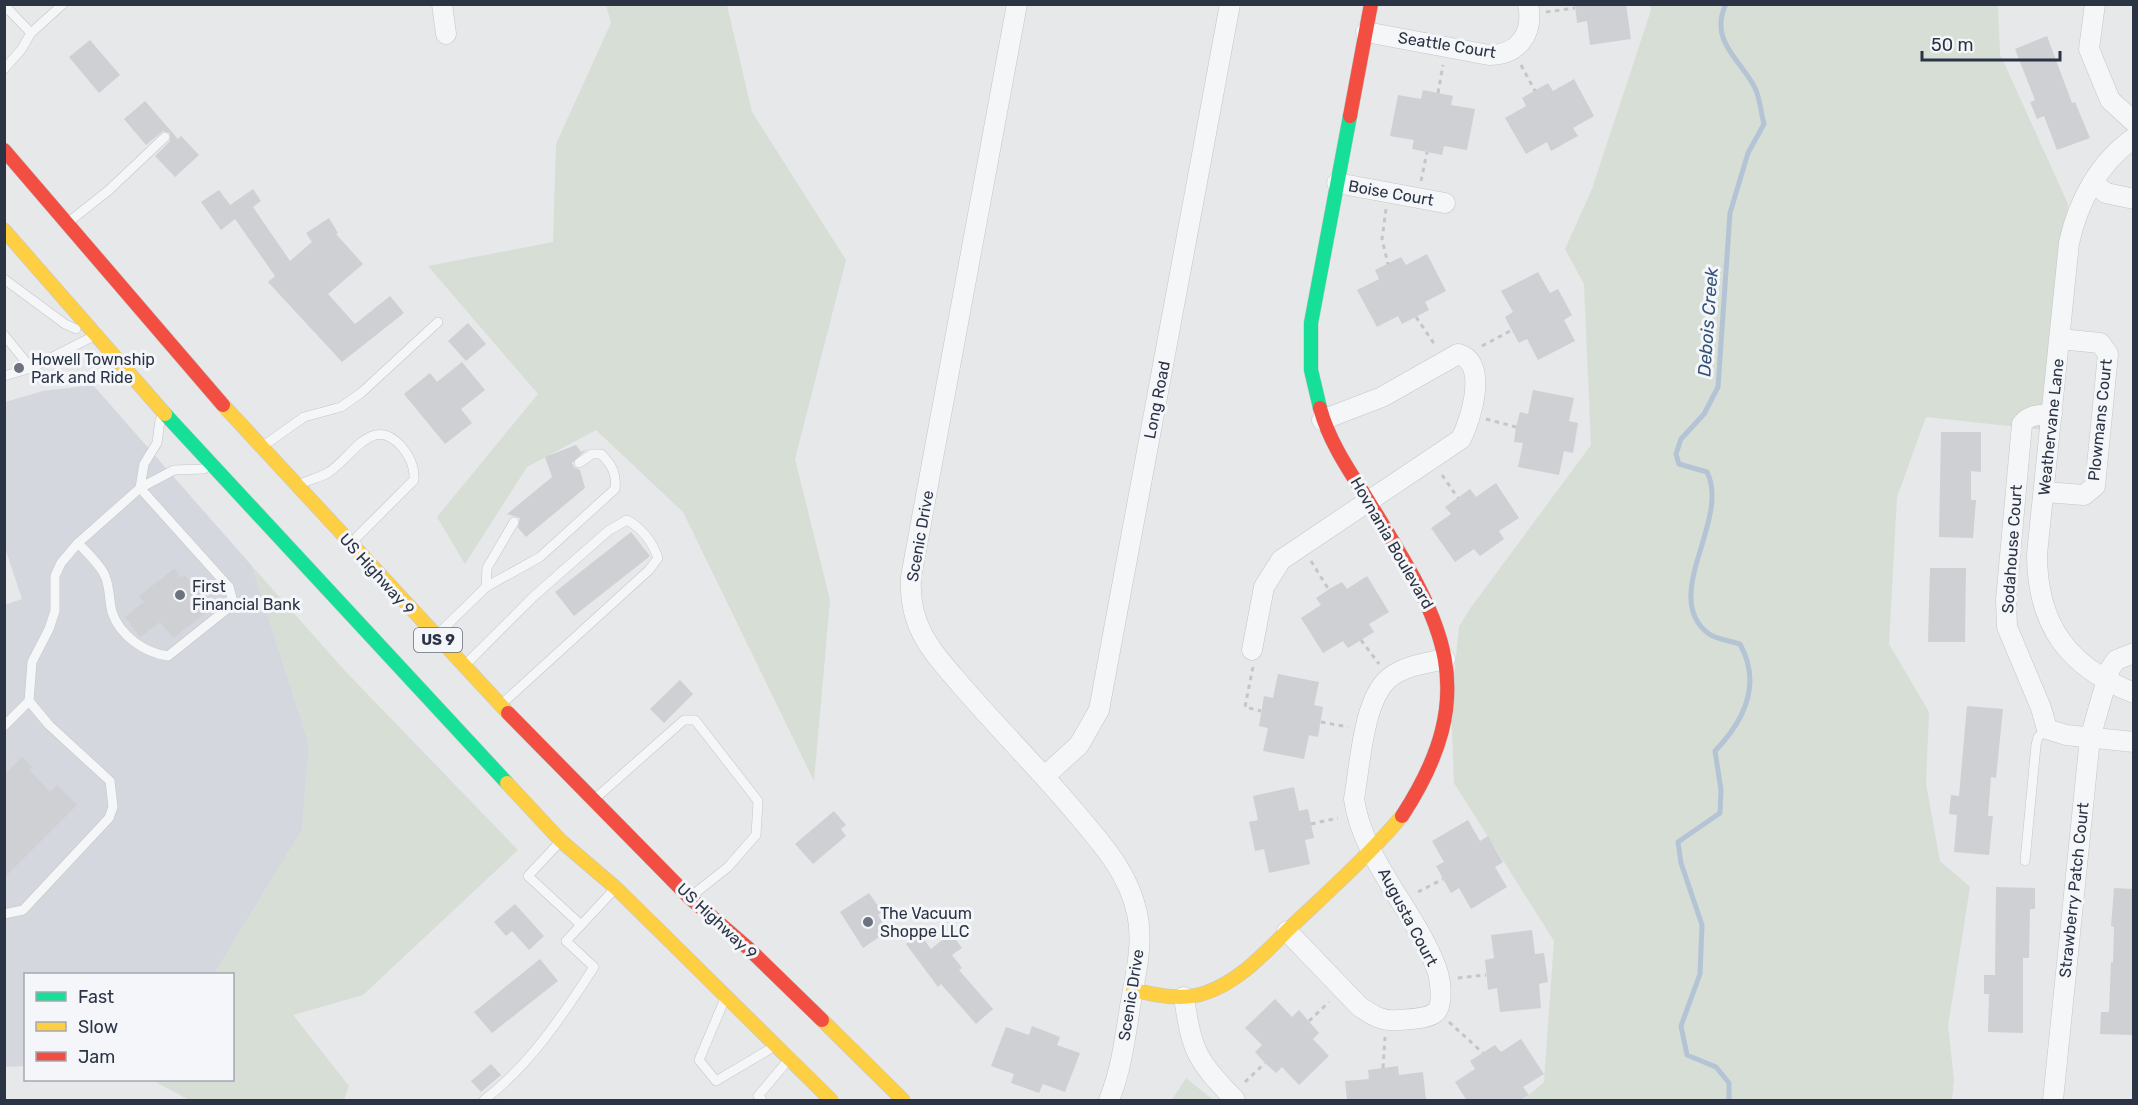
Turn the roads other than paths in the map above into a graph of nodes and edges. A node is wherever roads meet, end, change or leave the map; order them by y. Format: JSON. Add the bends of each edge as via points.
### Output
{"nodes":[{"id":1,"x":63,"y":4,"type":"edge"},
{"id":2,"x":442,"y":4,"type":"edge"},
{"id":3,"x":1017,"y":4,"type":"edge"},
{"id":4,"x":1230,"y":4,"type":"edge"},
{"id":5,"x":1371,"y":4,"type":"edge"},
{"id":6,"x":1528,"y":4,"type":"edge"},
{"id":7,"x":2095,"y":4,"type":"edge"},
{"id":8,"x":4,"y":10,"type":"edge"},
{"id":9,"x":1366,"y":32,"type":"junction"},
{"id":10,"x":31,"y":33,"type":"junction"},
{"id":11,"x":446,"y":34,"type":"dead end"},
{"id":12,"x":4,"y":69,"type":"edge"},
{"id":13,"x":2133,"y":122,"type":"edge"},
{"id":14,"x":165,"y":137,"type":"dead end"},
{"id":15,"x":2133,"y":138,"type":"edge"},
{"id":16,"x":4,"y":150,"type":"edge"},
{"id":17,"x":1337,"y":183,"type":"junction"},
{"id":18,"x":2093,"y":183,"type":"junction"},
{"id":19,"x":2133,"y":199,"type":"edge"},
{"id":20,"x":1445,"y":203,"type":"dead end"},
{"id":21,"x":66,"y":224,"type":"junction"},
{"id":22,"x":4,"y":230,"type":"edge"},
{"id":23,"x":4,"y":279,"type":"edge"},
{"id":24,"x":438,"y":322,"type":"dead end"},
{"id":25,"x":4,"y":335,"type":"edge"},
{"id":26,"x":95,"y":336,"type":"junction"},
{"id":27,"x":2060,"y":339,"type":"junction"},
{"id":28,"x":31,"y":368,"type":"junction"},
{"id":29,"x":4,"y":376,"type":"edge"},
{"id":30,"x":160,"y":409,"type":"junction"},
{"id":31,"x":2052,"y":414,"type":"junction"},
{"id":32,"x":1322,"y":420,"type":"junction"},
{"id":33,"x":262,"y":448,"type":"junction"},
{"id":34,"x":579,"y":463,"type":"dead end"},
{"id":35,"x":213,"y":468,"type":"junction"},
{"id":36,"x":297,"y":485,"type":"junction"},
{"id":37,"x":140,"y":488,"type":"junction"},
{"id":38,"x":2044,"y":492,"type":"junction"},
{"id":39,"x":1369,"y":502,"type":"junction"},
{"id":40,"x":514,"y":522,"type":"dead end"},
{"id":41,"x":78,"y":543,"type":"junction"},
{"id":42,"x":350,"y":543,"type":"junction"},
{"id":43,"x":486,"y":587,"type":"junction"},
{"id":44,"x":435,"y":637,"type":"junction"},
{"id":45,"x":1252,"y":650,"type":"road end"},
{"id":46,"x":2133,"y":653,"type":"edge"},
{"id":47,"x":1445,"y":658,"type":"junction"},
{"id":48,"x":463,"y":667,"type":"junction"},
{"id":49,"x":2105,"y":682,"type":"junction"},
{"id":50,"x":2133,"y":693,"type":"edge"},
{"id":51,"x":29,"y":701,"type":"junction"},
{"id":52,"x":501,"y":705,"type":"junction"},
{"id":53,"x":4,"y":726,"type":"edge"},
{"id":54,"x":2047,"y":729,"type":"junction"},
{"id":55,"x":2090,"y":738,"type":"junction"},
{"id":56,"x":2133,"y":742,"type":"edge"},
{"id":57,"x":1045,"y":776,"type":"junction"},
{"id":58,"x":594,"y":800,"type":"junction"},
{"id":59,"x":561,"y":841,"type":"junction"},
{"id":60,"x":1372,"y":851,"type":"junction"},
{"id":61,"x":2025,"y":861,"type":"dead end"},
{"id":62,"x":616,"y":888,"type":"junction"},
{"id":63,"x":690,"y":898,"type":"junction"},
{"id":64,"x":4,"y":914,"type":"edge"},
{"id":65,"x":581,"y":924,"type":"junction"},
{"id":66,"x":1287,"y":931,"type":"junction"},
{"id":67,"x":1133,"y":990,"type":"junction"},
{"id":68,"x":726,"y":996,"type":"junction"},
{"id":69,"x":1184,"y":997,"type":"junction"},
{"id":70,"x":777,"y":1045,"type":"junction"},
{"id":71,"x":790,"y":1058,"type":"junction"},
{"id":72,"x":484,"y":1101,"type":"edge"},
{"id":73,"x":762,"y":1101,"type":"edge"},
{"id":74,"x":831,"y":1101,"type":"edge"},
{"id":75,"x":903,"y":1101,"type":"edge"},
{"id":76,"x":1109,"y":1101,"type":"edge"},
{"id":77,"x":1235,"y":1101,"type":"edge"},
{"id":78,"x":2053,"y":1101,"type":"edge"}],
"edges":[{"from":1,"to":10,"type":"lane"},
{"from":2,"to":11,"type":"street"},
{"from":3,"to":57,"type":"street","name":"Scenic Drive","via":[[910,588],[916,621],[928,647]]},
{"from":4,"to":57,"type":"street","name":"Long Road","via":[[1099,710],[1079,745]]},
{"from":5,"to":9,"type":"main road","name":"Hovnania Boulevard"},
{"from":6,"to":9,"type":"street","name":"Seattle Court","via":[[1530,23],[1526,36],[1505,53],[1489,55]]},
{"from":7,"to":13,"type":"street","via":[[2089,49],[2110,100]]},
{"from":8,"to":10,"type":"lane","via":[[9,10]]},
{"from":9,"to":17,"type":"main road","name":"Hovnania Boulevard"},
{"from":10,"to":12,"type":"lane"},
{"from":14,"to":21,"type":"lane"},
{"from":15,"to":18,"type":"street","name":"Weathervane Lane","via":[[2108,159]]},
{"from":16,"to":21,"type":"main road","name":"US Highway 9","number":"US 9"},
{"from":17,"to":20,"type":"street","name":"Boise Court"},
{"from":17,"to":32,"type":"main road","name":"Hovnania Boulevard","via":[[1309,349]]},
{"from":18,"to":19,"type":"street","via":[[2106,193]]},
{"from":18,"to":27,"type":"street","name":"Weathervane Lane","via":[[2079,205],[2071,231]]},
{"from":21,"to":33,"type":"main road","name":"US Highway 9","number":"US 9"},
{"from":22,"to":26,"type":"main road","number":"US 9"},
{"from":23,"to":26,"type":"lane","via":[[64,324]]},
{"from":24,"to":33,"type":"lane","via":[[361,393],[341,407],[304,417]]},
{"from":25,"to":28,"type":"lane"},
{"from":26,"to":28,"type":"lane"},
{"from":26,"to":30,"type":"main road","number":"US 9"},
{"from":27,"to":31,"type":"street","name":"Weathervane Lane"},
{"from":27,"to":38,"type":"street","name":"Plowmans Court","via":[[2100,343],[2109,354],[2095,486],[2084,495]]},
{"from":28,"to":29,"type":"lane"},
{"from":30,"to":35,"type":"main road","number":"US 9"},
{"from":30,"to":37,"type":"lane","via":[[157,443],[144,465]]},
{"from":31,"to":38,"type":"street","name":"Weathervane Lane"},
{"from":31,"to":54,"type":"street","name":"Sodahouse Court","via":[[2033,416],[2022,424],[2006,600],[2007,627]]},
{"from":32,"to":39,"type":"main road","name":"Hovnania Boulevard"},
{"from":32,"to":39,"type":"street","via":[[1382,398],[1458,354],[1470,361],[1476,391],[1461,439]]},
{"from":33,"to":36,"type":"main road","name":"US Highway 9","number":"US 9"},
{"from":34,"to":43,"type":"lane","via":[[592,454],[601,454],[617,478],[615,489],[540,557]]},
{"from":35,"to":37,"type":"lane","via":[[174,470]]},
{"from":35,"to":59,"type":"main road","number":"US 9"},
{"from":36,"to":42,"type":"main road","name":"US Highway 9","number":"US 9"},
{"from":36,"to":42,"type":"lane","via":[[329,472],[376,434],[395,439],[415,470],[414,480]]},
{"from":37,"to":41,"type":"lane"},
{"from":37,"to":41,"type":"lane","via":[[229,587],[232,602],[168,656],[154,654],[135,643],[120,627],[113,614],[105,575]]},
{"from":38,"to":49,"type":"street","name":"Weathervane Lane","via":[[2037,554],[2042,601],[2064,646]]},
{"from":39,"to":45,"type":"street","via":[[1281,560],[1264,588]]},
{"from":39,"to":47,"type":"main road","name":"Hovnania Boulevard","via":[[1430,604]]},
{"from":40,"to":43,"type":"lane","via":[[487,568]]},
{"from":41,"to":51,"type":"lane","via":[[55,576],[55,611],[32,662]]},
{"from":42,"to":44,"type":"main road","name":"US Highway 9","number":"US 9"},
{"from":43,"to":44,"type":"lane"},
{"from":44,"to":48,"type":"main road","name":"US Highway 9","number":"US 9"},
{"from":46,"to":49,"type":"street","name":"Strawberry Patch Court","via":[[2116,660]]},
{"from":47,"to":60,"type":"main road","name":"Hovnania Boulevard","via":[[1447,702],[1438,749],[1414,802]]},
{"from":47,"to":60,"type":"street","name":"Augusta Court","via":[[1411,666],[1377,690],[1354,799],[1356,814]]},
{"from":48,"to":52,"type":"main road","name":"US Highway 9","number":"US 9"},
{"from":48,"to":52,"type":"lane","via":[[533,597],[608,531],[627,520],[639,527],[658,558],[649,570]]},
{"from":49,"to":50,"type":"street","name":"Weathervane Lane"},
{"from":49,"to":55,"type":"street","name":"Strawberry Patch Court"},
{"from":51,"to":53,"type":"lane"},
{"from":51,"to":64,"type":"lane","via":[[110,781],[113,807],[109,818],[23,910]]},
{"from":52,"to":58,"type":"main road","name":"US Highway 9","number":"US 9"},
{"from":54,"to":55,"type":"street"},
{"from":54,"to":61,"type":"lane","via":[[2036,745]]},
{"from":55,"to":56,"type":"street"},
{"from":55,"to":78,"type":"street","name":"Strawberry Patch Court"},
{"from":57,"to":67,"type":"street","name":"Scenic Drive","via":[[1112,855],[1130,886],[1140,944]]},
{"from":58,"to":63,"type":"main road","name":"US Highway 9","number":"US 9"},
{"from":58,"to":63,"type":"lane","via":[[684,720],[695,720],[758,801],[756,835],[728,867]]},
{"from":59,"to":62,"type":"main road","number":"US 9"},
{"from":59,"to":65,"type":"lane","via":[[528,876]]},
{"from":60,"to":66,"type":"main road","name":"Hovnania Boulevard"},
{"from":60,"to":66,"type":"street","name":"Augusta Court","via":[[1437,970],[1440,1002],[1436,1011],[1429,1016],[1387,1022],[1371,1015]]},
{"from":62,"to":65,"type":"lane"},
{"from":62,"to":68,"type":"main road","number":"US 9"},
{"from":63,"to":75,"type":"main road","name":"US Highway 9","number":"US 9","via":[[748,948]]},
{"from":65,"to":72,"type":"lane","via":[[566,941],[594,967],[561,1018],[502,1087]]},
{"from":66,"to":69,"type":"main road","name":"Hovnania Boulevard","via":[[1225,985]]},
{"from":67,"to":69,"type":"main road","name":"Hovnania Boulevard","via":[[1168,998]]},
{"from":67,"to":76,"type":"street","name":"Scenic Drive"},
{"from":68,"to":70,"type":"main road","number":"US 9"},
{"from":68,"to":70,"type":"lane","via":[[699,1060],[716,1081]]},
{"from":69,"to":77,"type":"street","via":[[1189,1035],[1198,1059]]},
{"from":70,"to":71,"type":"main road","number":"US 9"},
{"from":71,"to":73,"type":"lane","via":[[758,1096]]},
{"from":71,"to":74,"type":"main road","number":"US 9"}]}
